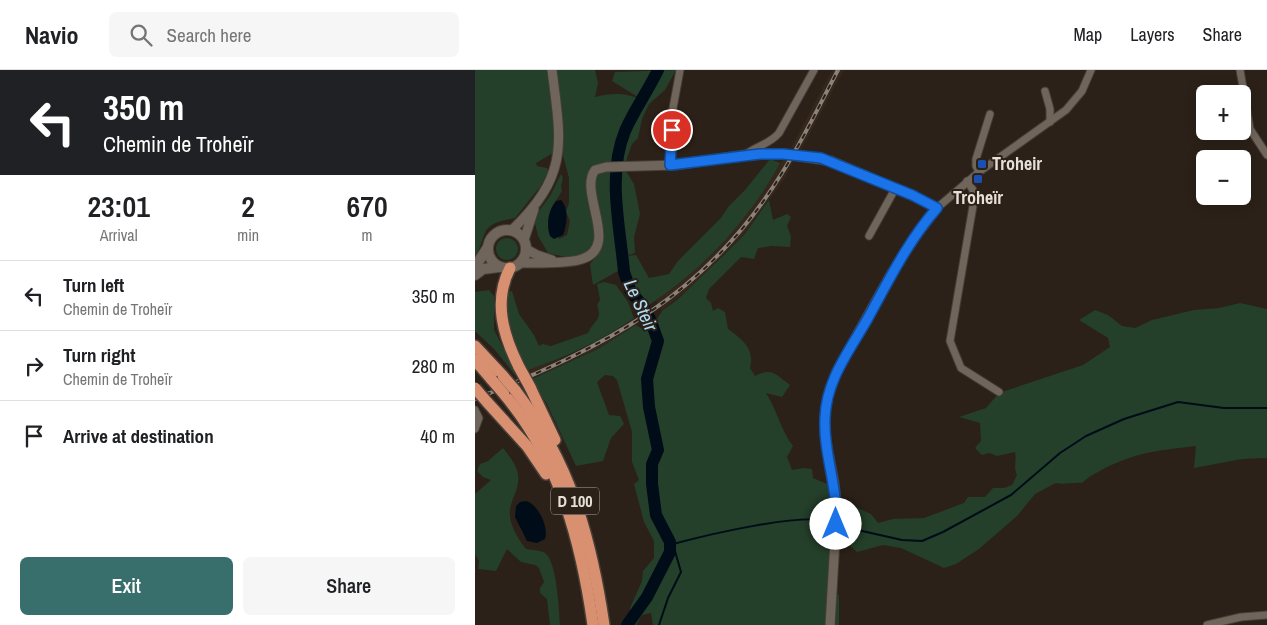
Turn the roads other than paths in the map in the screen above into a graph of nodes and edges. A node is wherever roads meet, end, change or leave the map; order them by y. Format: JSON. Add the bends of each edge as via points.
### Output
{"nodes":[{"id":1,"x":552,"y":70,"type":"edge"},
{"id":2,"x":680,"y":70,"type":"edge"},
{"id":3,"x":814,"y":70,"type":"edge"},
{"id":4,"x":1091,"y":70,"type":"edge"},
{"id":5,"x":1240,"y":70,"type":"edge"},
{"id":6,"x":1045,"y":91,"type":"dead end"},
{"id":7,"x":990,"y":114,"type":"dead end"},
{"id":8,"x":1050,"y":122,"type":"junction"},
{"id":9,"x":745,"y":155,"type":"junction"},
{"id":10,"x":1267,"y":155,"type":"edge"},
{"id":11,"x":670,"y":165,"type":"junction"},
{"id":12,"x":979,"y":172,"type":"junction"},
{"id":13,"x":967,"y":181,"type":"junction"},
{"id":14,"x":895,"y":189,"type":"junction"},
{"id":15,"x":535,"y":205,"type":"junction"},
{"id":16,"x":937,"y":208,"type":"junction"},
{"id":17,"x":512,"y":230,"type":"junction"},
{"id":18,"x":869,"y":236,"type":"dead end"},
{"id":19,"x":525,"y":244,"type":"junction"},
{"id":20,"x":488,"y":247,"type":"junction"},
{"id":21,"x":557,"y":261,"type":"junction"},
{"id":22,"x":510,"y":266,"type":"junction"},
{"id":23,"x":475,"y":267,"type":"edge"},
{"id":24,"x":475,"y":275,"type":"edge"},
{"id":25,"x":475,"y":346,"type":"edge"},
{"id":26,"x":475,"y":360,"type":"edge"},
{"id":27,"x":498,"y":378,"type":"junction"},
{"id":28,"x":475,"y":388,"type":"edge"},
{"id":29,"x":509,"y":392,"type":"junction"},
{"id":30,"x":999,"y":392,"type":"dead end"},
{"id":31,"x":475,"y":410,"type":"edge"},
{"id":32,"x":475,"y":429,"type":"edge"},
{"id":33,"x":572,"y":522,"type":"junction"},
{"id":34,"x":587,"y":534,"type":"junction"},
{"id":35,"x":1267,"y":615,"type":"edge"},
{"id":36,"x":593,"y":625,"type":"edge"},
{"id":37,"x":604,"y":625,"type":"edge"},
{"id":38,"x":830,"y":625,"type":"edge"},
{"id":39,"x":1207,"y":625,"type":"edge"}],
"edges":[{"from":1,"to":15,"type":"street","via":[[559,124],[558,157],[552,178]]},
{"from":2,"to":11,"type":"street","via":[[673,108]]},
{"from":3,"to":9,"type":"street","via":[[779,133]]},
{"from":4,"to":8,"type":"street","via":[[1077,98]]},
{"from":5,"to":10,"type":"street","via":[[1250,129]]},
{"from":6,"to":8,"type":"street"},
{"from":7,"to":12,"type":"street","via":[[977,159]]},
{"from":8,"to":12,"type":"street"},
{"from":9,"to":11,"type":"street"},
{"from":9,"to":14,"type":"street","via":[[821,158]]},
{"from":11,"to":21,"type":"street","via":[[595,170],[590,182],[598,225],[596,247],[581,260]]},
{"from":12,"to":13,"type":"street"},
{"from":13,"to":16,"type":"street"},
{"from":13,"to":30,"type":"street","via":[[973,190],[973,206],[950,341],[961,368]]},
{"from":14,"to":16,"type":"street"},
{"from":14,"to":18,"type":"street"},
{"from":15,"to":17,"type":"street"},
{"from":15,"to":19,"type":"street"},
{"from":16,"to":38,"type":"street","via":[[890,276],[837,371],[828,396],[825,430],[837,507]]},
{"from":17,"to":19,"type":"main road"},
{"from":17,"to":20,"type":"main road","via":[[495,234]]},
{"from":19,"to":21,"type":"street","via":[[541,257]]},
{"from":19,"to":22,"type":"main road","via":[[523,259]]},
{"from":20,"to":22,"type":"main road","via":[[491,260]]},
{"from":20,"to":23,"type":"main road"},
{"from":21,"to":22,"type":"street"},
{"from":22,"to":24,"type":"main road","via":[[483,269]]},
{"from":22,"to":34,"type":"highway","number":"D 100","bridge":true,"via":[[501,290],[501,315],[507,340],[558,445]]},
{"from":25,"to":27,"type":"highway","number":"D 100"},
{"from":26,"to":27,"type":"highway","number":"D 100"},
{"from":27,"to":29,"type":"highway","number":"D 100","bridge":true},
{"from":28,"to":33,"type":"highway","number":"D 100","bridge":true,"via":[[539,462]]},
{"from":29,"to":33,"type":"highway","number":"D 100","via":[[541,450]]},
{"from":29,"to":34,"type":"highway","number":"D 100","via":[[534,416],[551,446]]},
{"from":31,"to":32,"type":"street","via":[[479,418]]},
{"from":33,"to":36,"type":"highway","number":"D 100","via":[[583,561]]},
{"from":34,"to":37,"type":"highway","number":"D 100"},
{"from":35,"to":39,"type":"street"}]}
